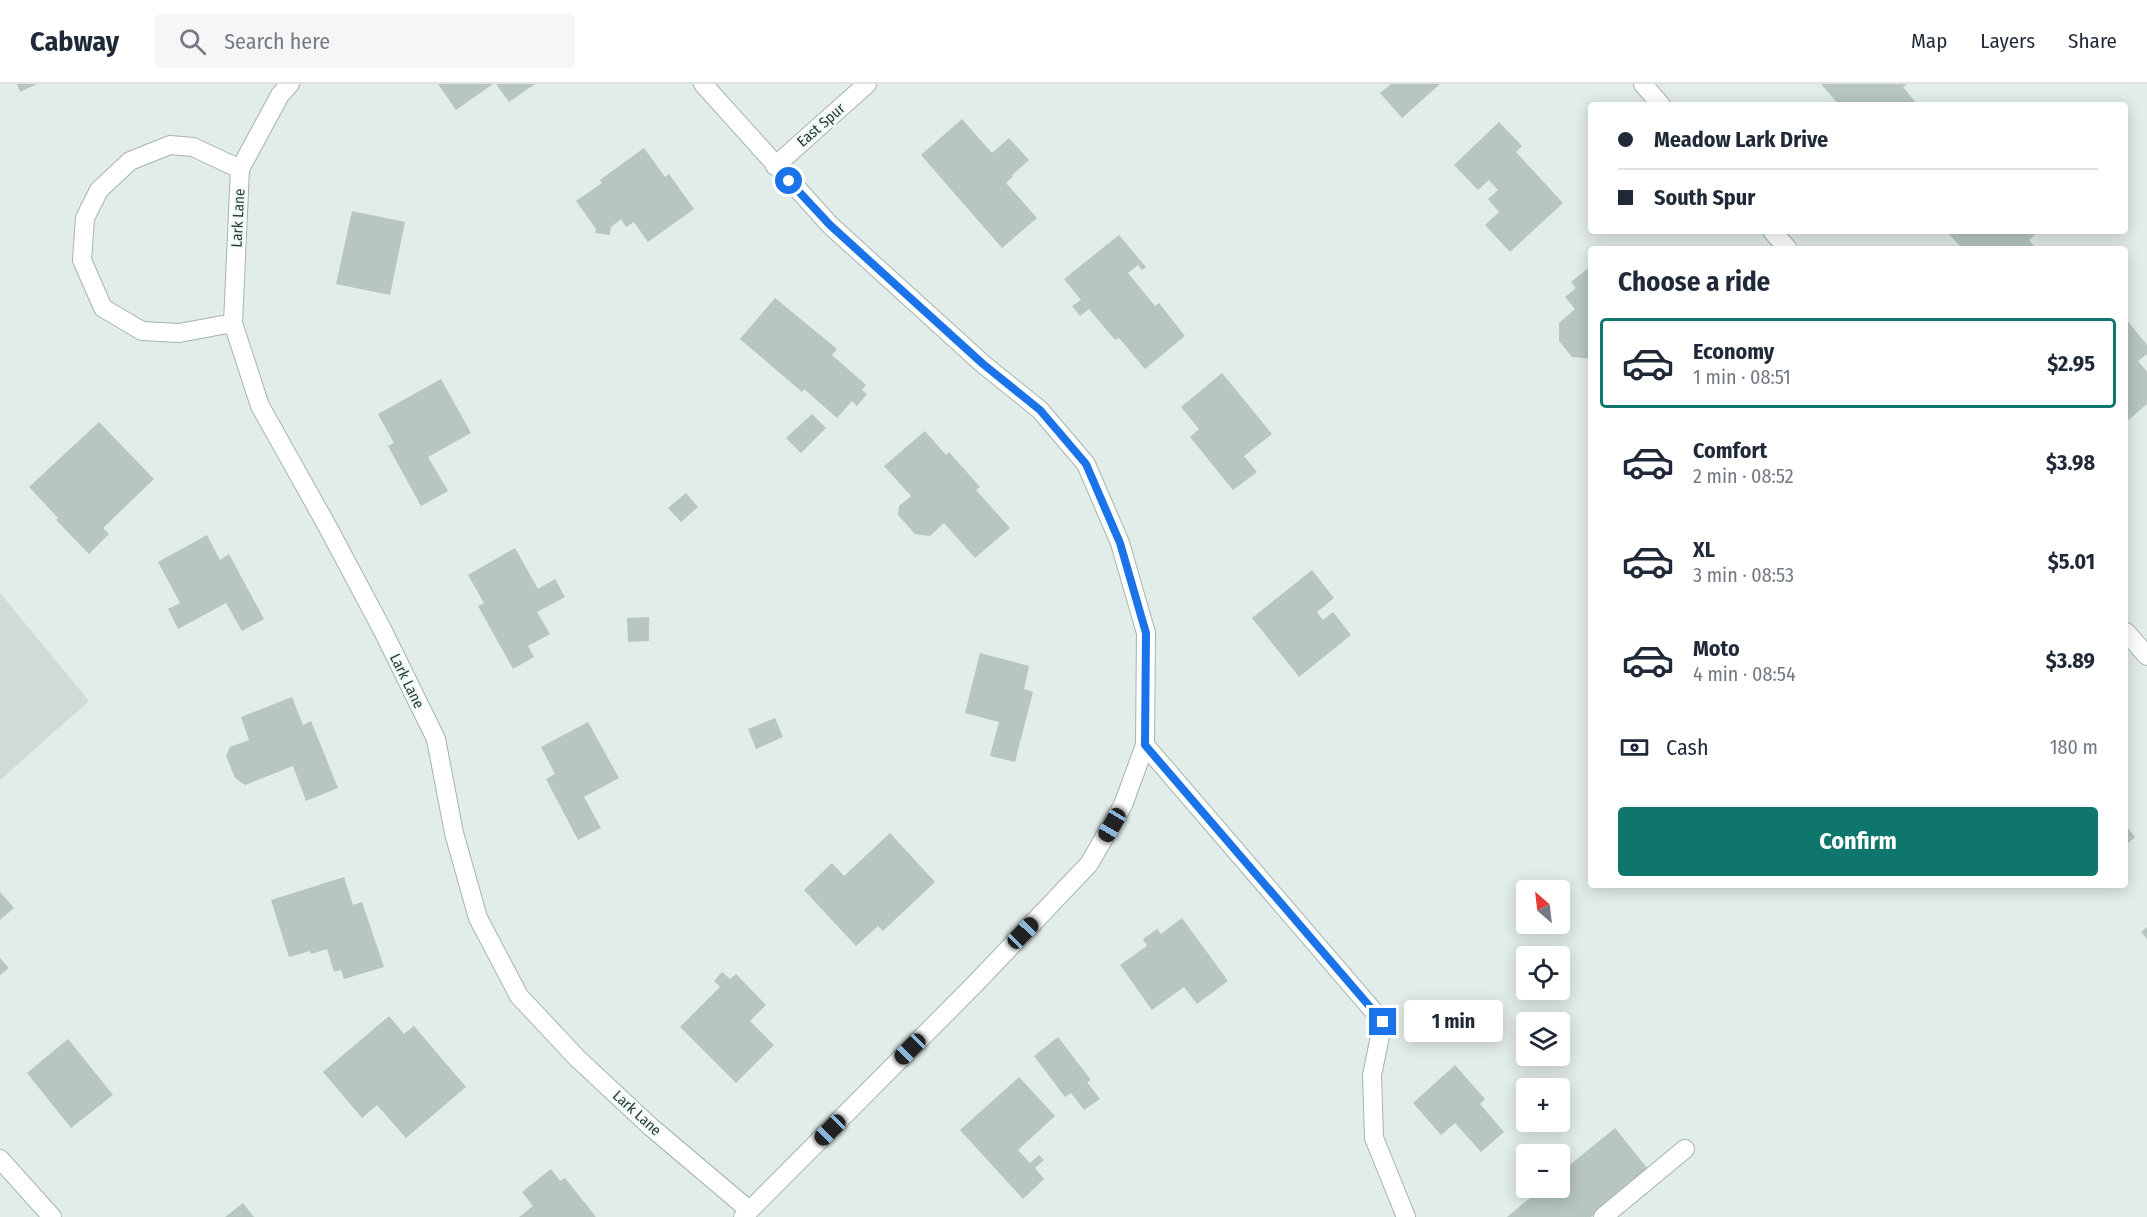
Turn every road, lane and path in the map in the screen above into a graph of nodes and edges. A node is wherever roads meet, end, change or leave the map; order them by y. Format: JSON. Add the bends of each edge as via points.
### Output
{"nodes":[{"id":1,"x":290,"y":84,"type":"edge"},
{"id":2,"x":703,"y":84,"type":"edge"},
{"id":3,"x":867,"y":84,"type":"edge"},
{"id":4,"x":1643,"y":84,"type":"edge"},
{"id":5,"x":1658,"y":102,"type":"edge"},
{"id":6,"x":775,"y":166,"type":"junction"},
{"id":7,"x":240,"y":169,"type":"junction"},
{"id":8,"x":1775,"y":234,"type":"edge"},
{"id":9,"x":1785,"y":246,"type":"edge"},
{"id":10,"x":233,"y":323,"type":"junction"},
{"id":11,"x":2128,"y":634,"type":"edge"},
{"id":12,"x":2147,"y":656,"type":"edge"},
{"id":13,"x":1145,"y":745,"type":"junction"},
{"id":14,"x":1685,"y":1149,"type":"dead end"},
{"id":15,"x":0,"y":1159,"type":"edge"},
{"id":16,"x":746,"y":1214,"type":"edge"},
{"id":17,"x":52,"y":1217,"type":"edge"},
{"id":18,"x":1406,"y":1217,"type":"edge"},
{"id":19,"x":1603,"y":1217,"type":"edge"}],
"edges":[{"from":1,"to":7,"type":"street","name":"Lark Lane","via":[[280,95]]},
{"from":2,"to":6,"type":"street"},
{"from":3,"to":6,"type":"street","name":"East Spur"},
{"from":4,"to":5,"type":"street"},
{"from":6,"to":13,"type":"street","via":[[839,233],[983,364],[1040,410],[1086,464],[1120,543],[1146,633]]},
{"from":7,"to":10,"type":"street","name":"Lark Lane"},
{"from":7,"to":10,"type":"street","via":[[193,147],[170,145],[130,161],[99,190],[85,218],[82,260],[103,308],[142,331],[179,333]]},
{"from":8,"to":9,"type":"street"},
{"from":10,"to":16,"type":"street","name":"Lark Lane","via":[[260,406],[382,629],[436,739],[454,833],[478,918],[519,996],[577,1058]]},
{"from":11,"to":12,"type":"street"},
{"from":13,"to":16,"type":"street","via":[[1123,805],[1089,864]]},
{"from":13,"to":18,"type":"street","via":[[1383,1022],[1372,1075],[1374,1138]]},
{"from":14,"to":19,"type":"street"},
{"from":15,"to":17,"type":"street"}]}
